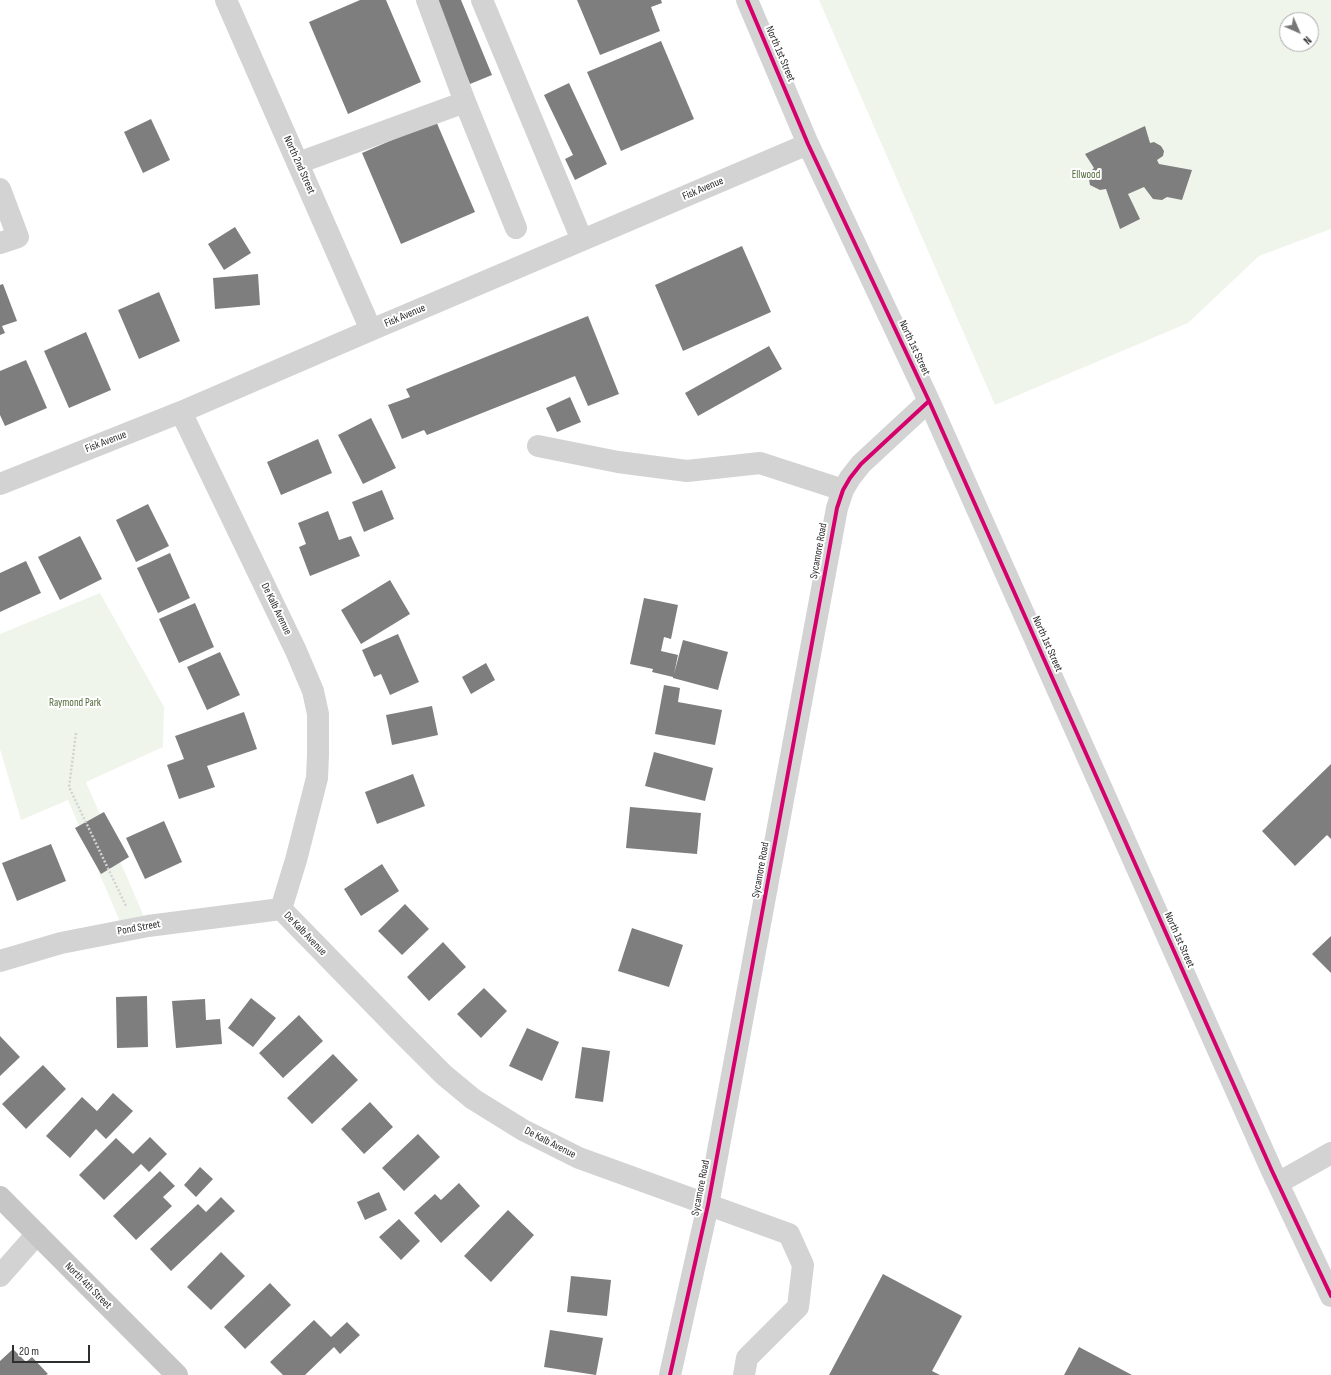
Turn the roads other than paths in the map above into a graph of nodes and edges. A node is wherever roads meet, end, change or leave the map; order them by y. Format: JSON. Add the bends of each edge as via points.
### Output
{"nodes":[{"id":1,"x":226,"y":0,"type":"edge"},
{"id":2,"x":427,"y":0,"type":"edge"},
{"id":3,"x":482,"y":0,"type":"edge"},
{"id":4,"x":747,"y":0,"type":"edge"},
{"id":5,"x":465,"y":102,"type":"junction"},
{"id":6,"x":808,"y":144,"type":"junction"},
{"id":7,"x":298,"y":162,"type":"junction"},
{"id":8,"x":0,"y":189,"type":"edge"},
{"id":9,"x":516,"y":228,"type":"dead end"},
{"id":10,"x":582,"y":240,"type":"junction"},
{"id":11,"x":0,"y":243,"type":"edge"},
{"id":12,"x":371,"y":330,"type":"junction"},
{"id":13,"x":929,"y":401,"type":"junction"},
{"id":14,"x":182,"y":412,"type":"junction"},
{"id":15,"x":538,"y":446,"type":"dead end"},
{"id":16,"x":0,"y":484,"type":"edge"},
{"id":17,"x":843,"y":490,"type":"junction"},
{"id":18,"x":281,"y":909,"type":"junction"},
{"id":19,"x":0,"y":961,"type":"edge"},
{"id":20,"x":1331,"y":1153,"type":"edge"},
{"id":21,"x":1278,"y":1183,"type":"junction"},
{"id":22,"x":0,"y":1197,"type":"edge"},
{"id":23,"x":708,"y":1205,"type":"junction"},
{"id":24,"x":37,"y":1234,"type":"junction"},
{"id":25,"x":0,"y":1276,"type":"edge"},
{"id":26,"x":1331,"y":1296,"type":"edge"},
{"id":27,"x":177,"y":1375,"type":"edge"},
{"id":28,"x":670,"y":1375,"type":"edge"},
{"id":29,"x":744,"y":1375,"type":"edge"}],
"edges":[{"from":1,"to":7,"type":"street","name":"North 2nd Street"},
{"from":2,"to":5,"type":"street"},
{"from":3,"to":10,"type":"street"},
{"from":4,"to":6,"type":"street","name":"North 1st Street"},
{"from":5,"to":7,"type":"street"},
{"from":5,"to":9,"type":"street"},
{"from":6,"to":10,"type":"street","name":"Fisk Avenue"},
{"from":6,"to":13,"type":"street","name":"North 1st Street"},
{"from":7,"to":12,"type":"street","name":"North 2nd Street"},
{"from":8,"to":11,"type":"street","via":[[18,237]]},
{"from":10,"to":12,"type":"street","name":"Fisk Avenue"},
{"from":12,"to":14,"type":"street","name":"Fisk Avenue"},
{"from":13,"to":17,"type":"street","name":"Sycamore Road","via":[[861,464]]},
{"from":13,"to":21,"type":"street","name":"North 1st Street"},
{"from":14,"to":16,"type":"street","name":"Fisk Avenue"},
{"from":14,"to":18,"type":"street","name":"De Kalb Avenue","via":[[296,651],[312,690],[318,714],[317,778]]},
{"from":15,"to":17,"type":"street","via":[[618,462],[687,471],[760,463]]},
{"from":17,"to":23,"type":"street","name":"Sycamore Road","via":[[835,516]]},
{"from":18,"to":19,"type":"street","name":"Pond Street","via":[[136,928],[61,943]]},
{"from":18,"to":23,"type":"street","name":"De Kalb Avenue","via":[[444,1075],[473,1099],[523,1130],[579,1158]]},
{"from":20,"to":21,"type":"street"},
{"from":21,"to":26,"type":"street","name":"North 1st Street"},
{"from":22,"to":24,"type":"main road","name":"North 4th Street"},
{"from":23,"to":28,"type":"street","name":"Sycamore Road"},
{"from":23,"to":29,"type":"street","name":"De Kalb Avenue","via":[[789,1234],[803,1265],[798,1307],[747,1358]]},
{"from":24,"to":25,"type":"street"},
{"from":24,"to":27,"type":"main road","name":"North 4th Street"}]}
